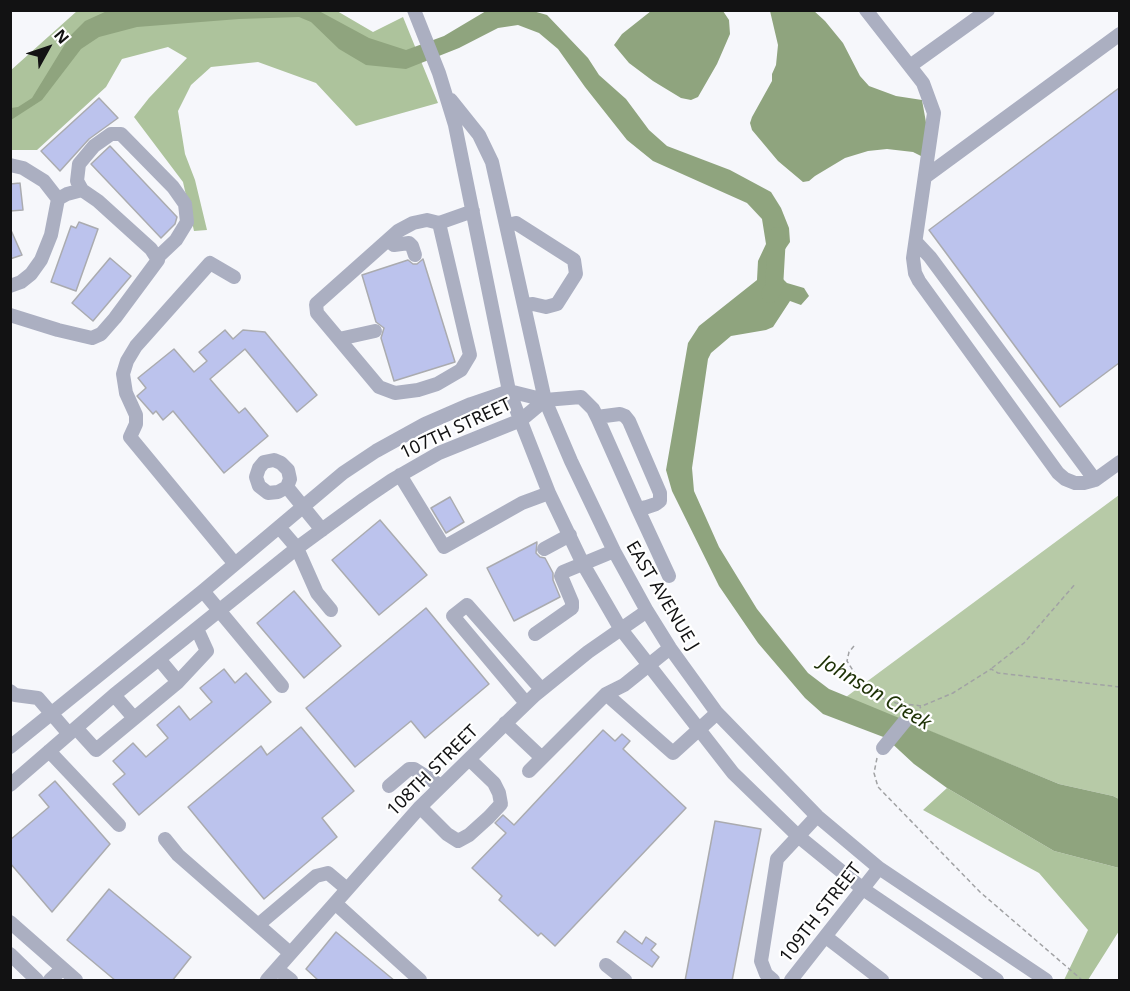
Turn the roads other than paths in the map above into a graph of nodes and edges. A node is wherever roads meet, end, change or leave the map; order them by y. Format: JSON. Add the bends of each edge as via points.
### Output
{"nodes":[{"id":1,"x":866,"y":10,"type":"edge"},
{"id":2,"x":988,"y":10,"type":"edge"},
{"id":3,"x":415,"y":15,"type":"edge"},
{"id":4,"x":1119,"y":34,"type":"edge"},
{"id":5,"x":910,"y":66,"type":"junction"},
{"id":6,"x":446,"y":94,"type":"junction"},
{"id":7,"x":10,"y":165,"type":"edge"},
{"id":8,"x":925,"y":177,"type":"junction"},
{"id":9,"x":82,"y":190,"type":"junction"},
{"id":10,"x":58,"y":199,"type":"junction"},
{"id":11,"x":474,"y":212,"type":"junction"},
{"id":12,"x":439,"y":223,"type":"junction"},
{"id":13,"x":508,"y":225,"type":"junction"},
{"id":14,"x":388,"y":240,"type":"junction"},
{"id":15,"x":916,"y":242,"type":"junction"},
{"id":16,"x":415,"y":255,"type":"dead end"},
{"id":17,"x":157,"y":258,"type":"junction"},
{"id":18,"x":234,"y":277,"type":"dead end"},
{"id":19,"x":10,"y":286,"type":"edge"},
{"id":20,"x":525,"y":305,"type":"junction"},
{"id":21,"x":10,"y":315,"type":"edge"},
{"id":22,"x":375,"y":330,"type":"dead end"},
{"id":23,"x":339,"y":339,"type":"junction"},
{"id":24,"x":508,"y":391,"type":"junction"},
{"id":25,"x":545,"y":400,"type":"junction"},
{"id":26,"x":597,"y":417,"type":"junction"},
{"id":27,"x":521,"y":420,"type":"junction"},
{"id":28,"x":1119,"y":462,"type":"edge"},
{"id":29,"x":400,"y":475,"type":"junction"},
{"id":30,"x":1095,"y":480,"type":"junction"},
{"id":31,"x":287,"y":487,"type":"dead end"},
{"id":32,"x":549,"y":493,"type":"junction"},
{"id":33,"x":303,"y":507,"type":"junction"},
{"id":34,"x":637,"y":507,"type":"junction"},
{"id":35,"x":279,"y":527,"type":"junction"},
{"id":36,"x":322,"y":530,"type":"junction"},
{"id":37,"x":570,"y":535,"type":"junction"},
{"id":38,"x":297,"y":548,"type":"junction"},
{"id":39,"x":544,"y":549,"type":"dead end"},
{"id":40,"x":614,"y":551,"type":"junction"},
{"id":41,"x":235,"y":564,"type":"junction"},
{"id":42,"x":583,"y":564,"type":"junction"},
{"id":43,"x":669,"y":576,"type":"dead end"},
{"id":44,"x":203,"y":591,"type":"junction"},
{"id":45,"x":331,"y":610,"type":"dead end"},
{"id":46,"x":647,"y":610,"type":"junction"},
{"id":47,"x":220,"y":611,"type":"junction"},
{"id":48,"x":620,"y":628,"type":"junction"},
{"id":49,"x":197,"y":629,"type":"junction"},
{"id":50,"x":535,"y":634,"type":"dead end"},
{"id":51,"x":670,"y":648,"type":"junction"},
{"id":52,"x":159,"y":659,"type":"junction"},
{"id":53,"x":648,"y":665,"type":"junction"},
{"id":54,"x":178,"y":682,"type":"junction"},
{"id":55,"x":282,"y":686,"type":"dead end"},
{"id":56,"x":541,"y":689,"type":"junction"},
{"id":57,"x":10,"y":692,"type":"edge"},
{"id":58,"x":606,"y":694,"type":"junction"},
{"id":59,"x":114,"y":695,"type":"junction"},
{"id":60,"x":526,"y":703,"type":"junction"},
{"id":61,"x":51,"y":713,"type":"junction"},
{"id":62,"x":717,"y":713,"type":"junction"},
{"id":63,"x":134,"y":718,"type":"junction"},
{"id":64,"x":905,"y":721,"type":"dead end"},
{"id":65,"x":505,"y":723,"type":"junction"},
{"id":66,"x":698,"y":730,"type":"junction"},
{"id":67,"x":73,"y":731,"type":"junction"},
{"id":68,"x":13,"y":740,"type":"edge"},
{"id":69,"x":884,"y":748,"type":"road end"},
{"id":70,"x":49,"y":752,"type":"junction"},
{"id":71,"x":542,"y":758,"type":"junction"},
{"id":72,"x":469,"y":759,"type":"junction"},
{"id":73,"x":529,"y":771,"type":"dead end"},
{"id":74,"x":10,"y":785,"type":"edge"},
{"id":75,"x":389,"y":786,"type":"dead end"},
{"id":76,"x":441,"y":786,"type":"junction"},
{"id":77,"x":420,"y":807,"type":"junction"},
{"id":78,"x":817,"y":816,"type":"junction"},
{"id":79,"x":119,"y":825,"type":"dead end"},
{"id":80,"x":798,"y":836,"type":"junction"},
{"id":81,"x":165,"y":838,"type":"dead end"},
{"id":82,"x":879,"y":868,"type":"junction"},
{"id":83,"x":348,"y":889,"type":"junction"},
{"id":84,"x":863,"y":889,"type":"junction"},
{"id":85,"x":334,"y":903,"type":"junction"},
{"id":86,"x":10,"y":922,"type":"edge"},
{"id":87,"x":258,"y":925,"type":"junction"},
{"id":88,"x":826,"y":937,"type":"junction"},
{"id":89,"x":290,"y":953,"type":"junction"},
{"id":90,"x":10,"y":954,"type":"edge"},
{"id":91,"x":606,"y":965,"type":"dead end"},
{"id":92,"x":62,"y":969,"type":"junction"},
{"id":93,"x":283,"y":976,"type":"edge"},
{"id":94,"x":37,"y":981,"type":"edge"},
{"id":95,"x":50,"y":981,"type":"edge"},
{"id":96,"x":76,"y":981,"type":"edge"},
{"id":97,"x":267,"y":981,"type":"edge"},
{"id":98,"x":420,"y":981,"type":"edge"},
{"id":99,"x":626,"y":981,"type":"edge"},
{"id":100,"x":772,"y":981,"type":"edge"},
{"id":101,"x":791,"y":981,"type":"edge"},
{"id":102,"x":882,"y":981,"type":"edge"},
{"id":103,"x":997,"y":981,"type":"edge"},
{"id":104,"x":1046,"y":981,"type":"edge"}],
"edges":[{"from":1,"to":5,"type":"street"},
{"from":2,"to":5,"type":"street"},
{"from":3,"to":6,"type":"street","name":"EAST AVENUE J"},
{"from":4,"to":8,"type":"street"},
{"from":5,"to":8,"type":"street","via":[[923,82],[934,113]]},
{"from":6,"to":11,"type":"street","name":"EAST AVENUE J"},
{"from":6,"to":13,"type":"street","name":"EAST AVENUE J","via":[[479,135],[492,162]]},
{"from":7,"to":10,"type":"street","via":[[44,181]]},
{"from":8,"to":15,"type":"street"},
{"from":9,"to":10,"type":"street"},
{"from":9,"to":17,"type":"street"},
{"from":9,"to":17,"type":"street","via":[[77,181],[79,164],[94,146],[111,134],[121,134],[185,204],[187,222],[176,240]]},
{"from":10,"to":19,"type":"street","via":[[41,260],[21,282]]},
{"from":11,"to":12,"type":"street"},
{"from":11,"to":24,"type":"street","name":"EAST AVENUE J"},
{"from":12,"to":14,"type":"street","via":[[413,223]]},
{"from":12,"to":23,"type":"street","via":[[470,356],[461,370],[437,384],[395,393],[379,387]]},
{"from":13,"to":20,"type":"street","name":"EAST AVENUE J"},
{"from":13,"to":20,"type":"street","via":[[516,223],[574,261],[576,274],[557,304]]},
{"from":14,"to":16,"type":"street","via":[[394,245],[409,243]]},
{"from":14,"to":23,"type":"street","via":[[316,304],[317,313]]},
{"from":15,"to":30,"type":"street"},
{"from":15,"to":30,"type":"street","via":[[913,258],[919,281],[1058,472],[1075,483]]},
{"from":17,"to":21,"type":"street","via":[[115,318],[92,338]]},
{"from":18,"to":41,"type":"street","via":[[210,263],[141,340],[123,374],[136,415],[130,437]]},
{"from":20,"to":25,"type":"street","name":"EAST AVENUE J"},
{"from":22,"to":23,"type":"street"},
{"from":24,"to":25,"type":"street","name":"107TH STREET"},
{"from":24,"to":27,"type":"street","name":"EAST AVENUE J"},
{"from":24,"to":33,"type":"street","name":"107TH STREET","via":[[425,424],[376,451]]},
{"from":25,"to":26,"type":"street","via":[[581,397]]},
{"from":25,"to":27,"type":"street","name":"107TH STREET"},
{"from":25,"to":40,"type":"street","name":"EAST AVENUE J"},
{"from":26,"to":34,"type":"street"},
{"from":26,"to":34,"type":"street","via":[[620,414],[629,421],[660,493],[656,504]]},
{"from":27,"to":29,"type":"street","name":"107TH STREET","via":[[439,453]]},
{"from":27,"to":32,"type":"street","name":"EAST AVENUE J"},
{"from":28,"to":30,"type":"street"},
{"from":29,"to":32,"type":"street","via":[[444,547],[522,503]]},
{"from":29,"to":36,"type":"street","name":"107TH STREET"},
{"from":31,"to":33,"type":"street"},
{"from":32,"to":37,"type":"street","name":"EAST AVENUE J"},
{"from":33,"to":35,"type":"street","name":"107TH STREET"},
{"from":33,"to":36,"type":"street"},
{"from":34,"to":43,"type":"street"},
{"from":35,"to":38,"type":"street"},
{"from":35,"to":41,"type":"street","name":"107TH STREET"},
{"from":36,"to":38,"type":"street","name":"107TH STREET"},
{"from":37,"to":39,"type":"street"},
{"from":37,"to":42,"type":"street","name":"EAST AVENUE J"},
{"from":38,"to":45,"type":"street","via":[[317,593]]},
{"from":38,"to":47,"type":"street","name":"107TH STREET"},
{"from":40,"to":42,"type":"street"},
{"from":40,"to":46,"type":"street","name":"EAST AVENUE J"},
{"from":41,"to":44,"type":"street","name":"107TH STREET"},
{"from":42,"to":48,"type":"street","name":"EAST AVENUE J"},
{"from":42,"to":50,"type":"street","via":[[561,576],[572,608]]},
{"from":44,"to":47,"type":"street"},
{"from":44,"to":61,"type":"street","name":"107TH STREET"},
{"from":46,"to":48,"type":"street","name":"108TH STREET"},
{"from":46,"to":51,"type":"street","name":"EAST AVENUE J"},
{"from":47,"to":49,"type":"street","name":"107TH STREET"},
{"from":47,"to":55,"type":"street"},
{"from":48,"to":53,"type":"street","name":"EAST AVENUE J"},
{"from":48,"to":56,"type":"street","name":"108TH STREET"},
{"from":49,"to":52,"type":"street","name":"107TH STREET"},
{"from":49,"to":54,"type":"street","via":[[207,651]]},
{"from":51,"to":53,"type":"street"},
{"from":51,"to":62,"type":"street","name":"EAST AVENUE J"},
{"from":52,"to":54,"type":"street"},
{"from":52,"to":59,"type":"street","name":"107TH STREET"},
{"from":53,"to":58,"type":"street"},
{"from":53,"to":66,"type":"street","name":"EAST AVENUE J"},
{"from":54,"to":63,"type":"street"},
{"from":56,"to":60,"type":"street","name":"108TH STREET"},
{"from":56,"to":60,"type":"street","via":[[467,605],[453,616]]},
{"from":57,"to":61,"type":"street","via":[[38,698]]},
{"from":58,"to":66,"type":"street","via":[[673,753]]},
{"from":58,"to":71,"type":"street"},
{"from":59,"to":63,"type":"street"},
{"from":59,"to":67,"type":"street","name":"107TH STREET"},
{"from":60,"to":65,"type":"street","name":"108TH STREET"},
{"from":61,"to":67,"type":"street"},
{"from":61,"to":68,"type":"street","name":"107TH STREET"},
{"from":62,"to":66,"type":"street"},
{"from":62,"to":78,"type":"street","name":"EAST AVENUE J"},
{"from":63,"to":67,"type":"street","via":[[96,750]]},
{"from":64,"to":69,"type":"street"},
{"from":65,"to":71,"type":"street"},
{"from":65,"to":72,"type":"street","name":"108TH STREET"},
{"from":66,"to":80,"type":"street","name":"EAST AVENUE J","via":[[733,773]]},
{"from":67,"to":70,"type":"street","name":"107TH STREET"},
{"from":70,"to":74,"type":"street","name":"107TH STREET"},
{"from":70,"to":79,"type":"street"},
{"from":71,"to":73,"type":"street"},
{"from":72,"to":76,"type":"street","name":"108TH STREET"},
{"from":72,"to":77,"type":"street","via":[[499,793],[501,804],[489,818],[458,841]]},
{"from":75,"to":76,"type":"street","via":[[414,769]]},
{"from":76,"to":77,"type":"street","name":"108TH STREET"},
{"from":77,"to":83,"type":"street","name":"108TH STREET"},
{"from":78,"to":80,"type":"street"},
{"from":78,"to":82,"type":"street","name":"EAST AVENUE J"},
{"from":80,"to":84,"type":"street","name":"EAST AVENUE J"},
{"from":80,"to":100,"type":"street","via":[[777,859],[760,961]]},
{"from":81,"to":87,"type":"street","via":[[178,855]]},
{"from":82,"to":84,"type":"street","name":"109TH STREET"},
{"from":82,"to":104,"type":"street","name":"EAST AVENUE J"},
{"from":83,"to":85,"type":"street","name":"108TH STREET"},
{"from":83,"to":87,"type":"street","via":[[328,873],[316,876]]},
{"from":84,"to":88,"type":"street","name":"109TH STREET"},
{"from":84,"to":103,"type":"street","name":"EAST AVENUE J"},
{"from":85,"to":89,"type":"street","name":"108TH STREET"},
{"from":85,"to":98,"type":"street"},
{"from":86,"to":92,"type":"street"},
{"from":87,"to":89,"type":"street"},
{"from":88,"to":101,"type":"street","name":"109TH STREET"},
{"from":88,"to":102,"type":"street"},
{"from":89,"to":93,"type":"street","name":"108TH STREET"},
{"from":90,"to":94,"type":"street"},
{"from":91,"to":99,"type":"street"},
{"from":92,"to":95,"type":"street"},
{"from":92,"to":96,"type":"street"},
{"from":93,"to":97,"type":"street","name":"108TH STREET"}]}
